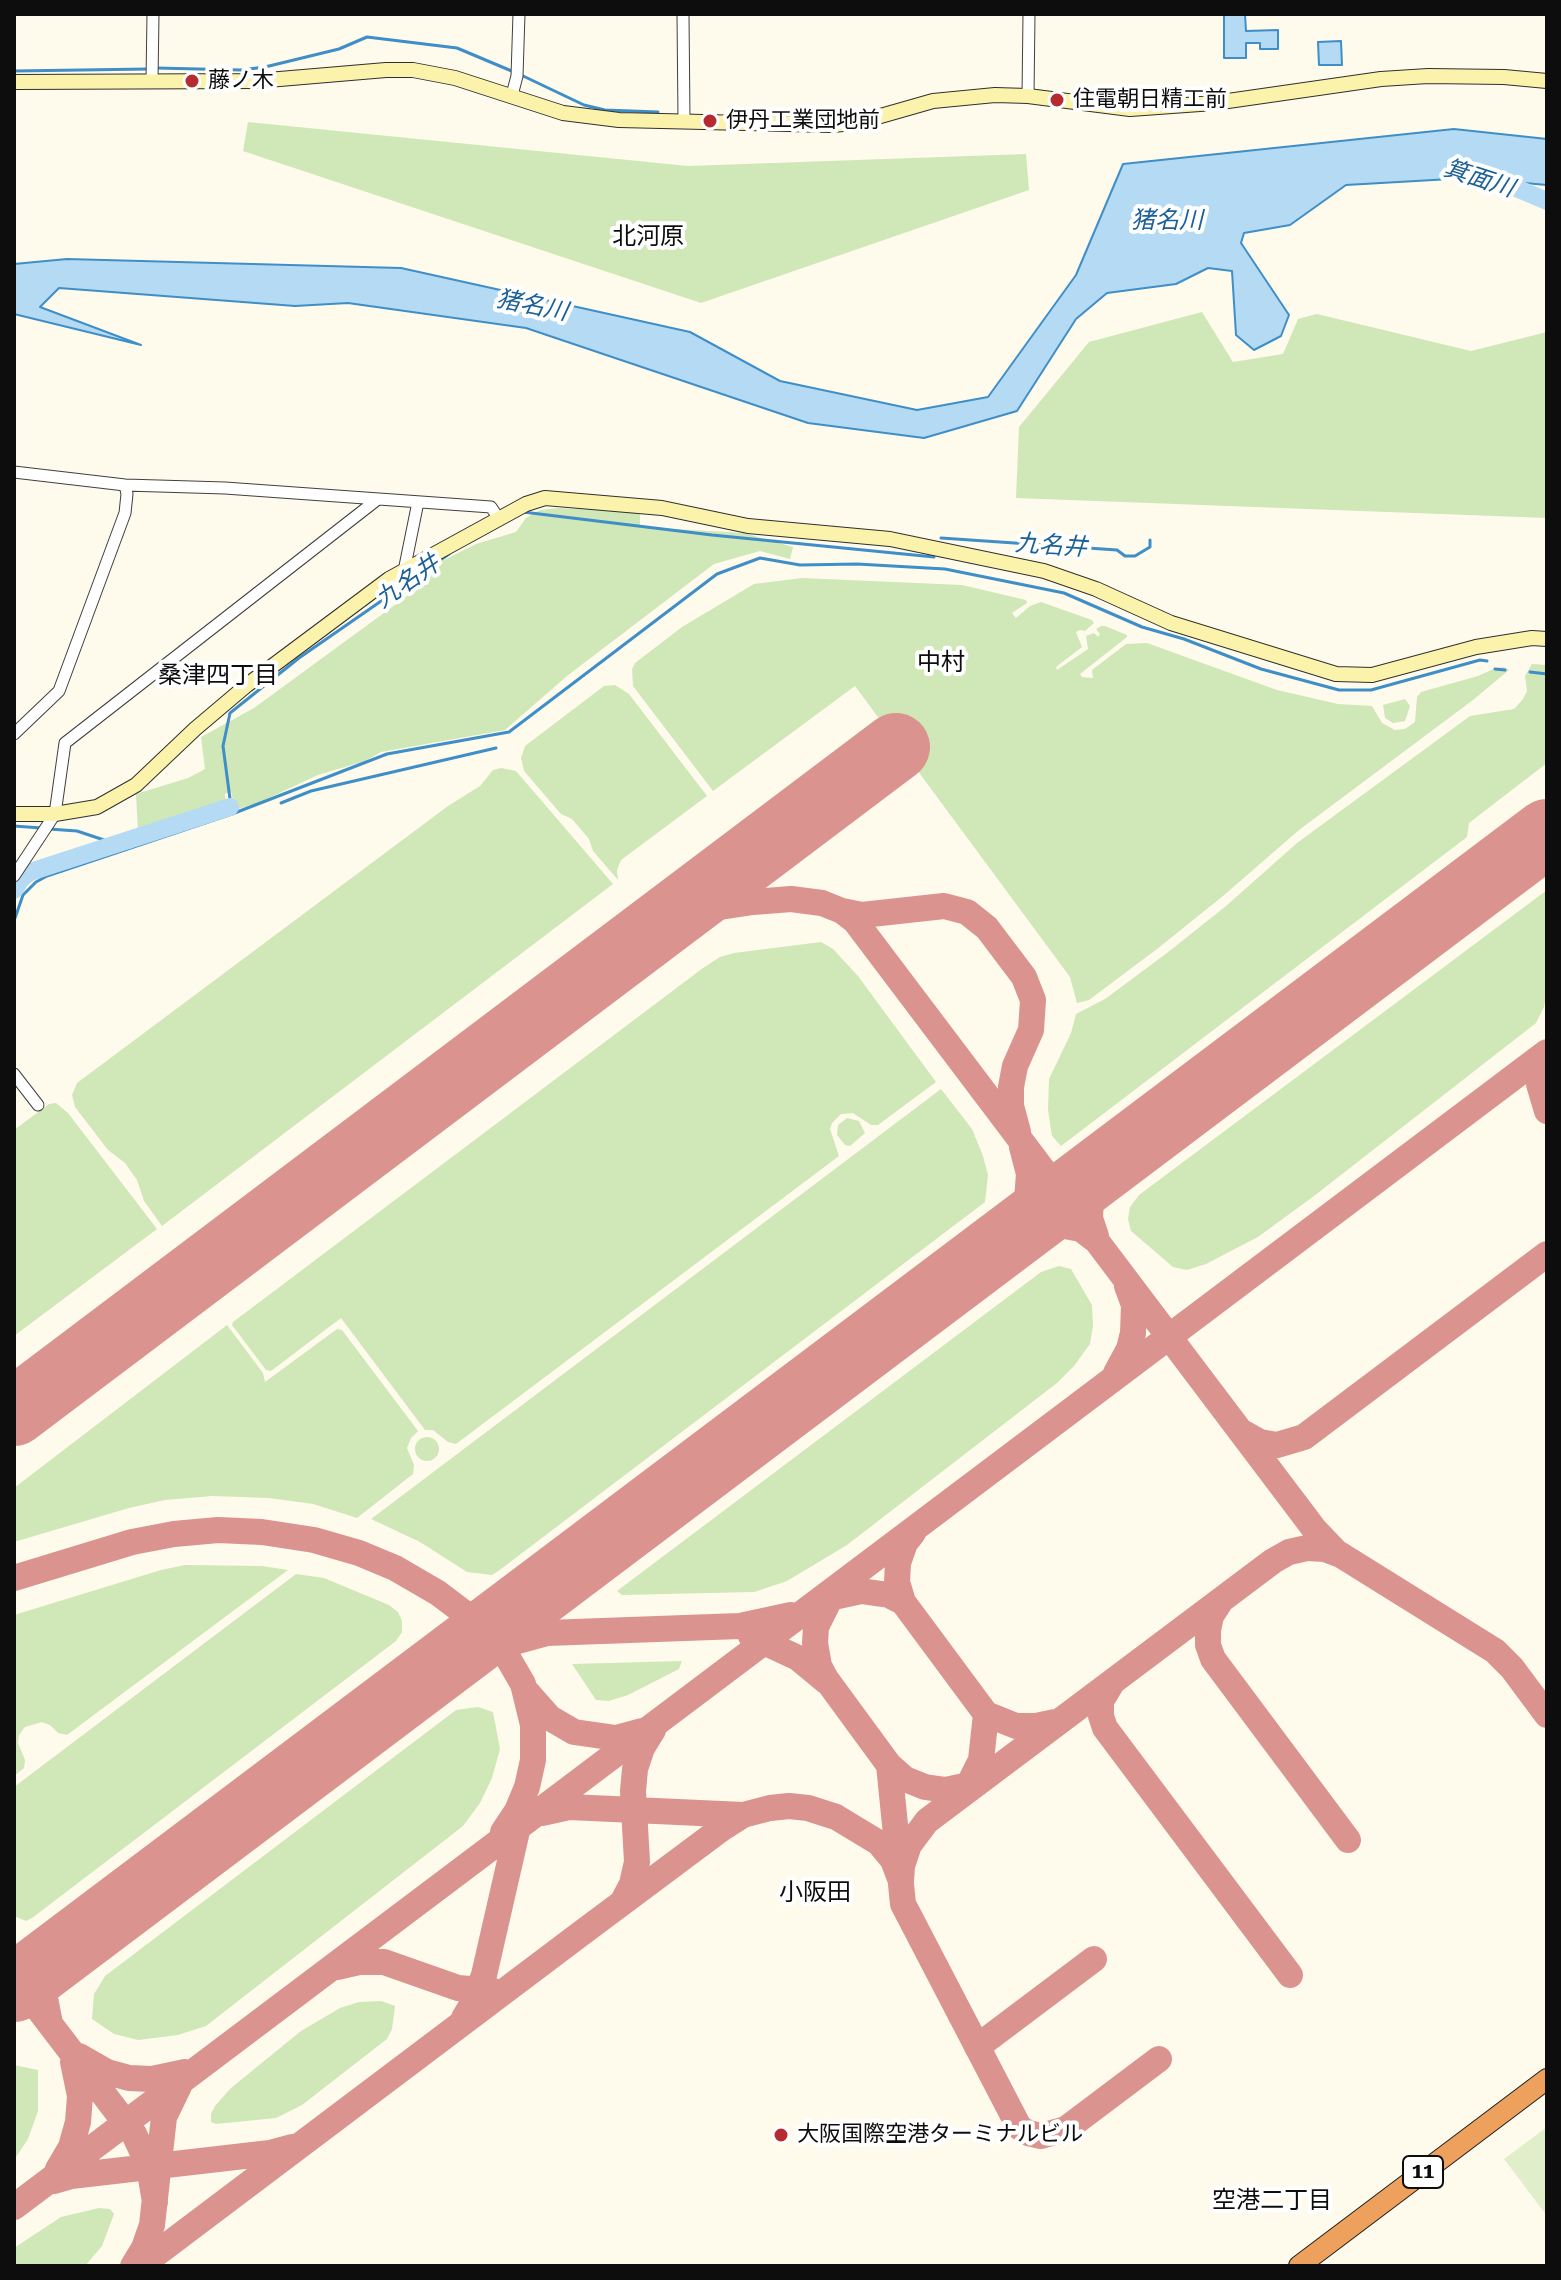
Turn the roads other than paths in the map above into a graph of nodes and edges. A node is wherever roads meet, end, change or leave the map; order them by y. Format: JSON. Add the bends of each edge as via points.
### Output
{"nodes":[{"id":1,"x":153,"y":14,"type":"edge"},
{"id":2,"x":519,"y":14,"type":"edge"},
{"id":3,"x":683,"y":14,"type":"edge"},
{"id":4,"x":1029,"y":14,"type":"edge"},
{"id":5,"x":152,"y":81,"type":"junction"},
{"id":6,"x":1547,"y":81,"type":"edge"},
{"id":7,"x":14,"y":82,"type":"edge"},
{"id":8,"x":512,"y":95,"type":"junction"},
{"id":9,"x":1028,"y":96,"type":"junction"},
{"id":10,"x":684,"y":120,"type":"junction"},
{"id":11,"x":14,"y":472,"type":"edge"},
{"id":12,"x":125,"y":485,"type":"junction"},
{"id":13,"x":378,"y":499,"type":"junction"},
{"id":14,"x":418,"y":502,"type":"junction"},
{"id":15,"x":499,"y":519,"type":"junction"},
{"id":16,"x":404,"y":571,"type":"junction"},
{"id":17,"x":1547,"y":639,"type":"edge"},
{"id":18,"x":14,"y":734,"type":"edge"},
{"id":19,"x":14,"y":814,"type":"edge"},
{"id":20,"x":55,"y":814,"type":"junction"},
{"id":21,"x":15,"y":874,"type":"edge"},
{"id":22,"x":14,"y":1074,"type":"edge"},
{"id":23,"x":38,"y":1105,"type":"dead end"},
{"id":24,"x":1547,"y":2079,"type":"edge"},
{"id":25,"x":1547,"y":2088,"type":"edge"},
{"id":26,"x":1547,"y":2095,"type":"edge"},
{"id":27,"x":1299,"y":2266,"type":"edge"},
{"id":28,"x":1312,"y":2266,"type":"edge"},
{"id":29,"x":1320,"y":2266,"type":"edge"}],
"edges":[{"from":1,"to":5,"type":"street"},
{"from":2,"to":8,"type":"street"},
{"from":3,"to":10,"type":"street"},
{"from":4,"to":9,"type":"street"},
{"from":5,"to":7,"type":"street"},
{"from":5,"to":8,"type":"street","via":[[256,81],[413,70]]},
{"from":6,"to":9,"type":"street","via":[[1412,77],[1130,109]]},
{"from":8,"to":10,"type":"street","via":[[563,113]]},
{"from":9,"to":10,"type":"street","via":[[933,101],[831,125]]},
{"from":11,"to":12,"type":"street"},
{"from":12,"to":13,"type":"street"},
{"from":12,"to":18,"type":"street","via":[[125,513],[59,691]]},
{"from":13,"to":14,"type":"street"},
{"from":13,"to":20,"type":"street","via":[[65,743]]},
{"from":14,"to":15,"type":"street","via":[[491,507]]},
{"from":14,"to":16,"type":"street"},
{"from":15,"to":16,"type":"street"},
{"from":15,"to":17,"type":"street","via":[[545,498],[890,539],[1067,577],[1171,623],[1349,676],[1372,675],[1498,642]]},
{"from":16,"to":20,"type":"street","via":[[247,685],[136,785],[97,807]]},
{"from":19,"to":20,"type":"street"},
{"from":20,"to":21,"type":"street"},
{"from":22,"to":23,"type":"street"},
{"from":24,"to":27,"type":"highway","number":"11"},
{"from":25,"to":28,"type":"street"},
{"from":26,"to":29,"type":"highway","number":"11"}]}
